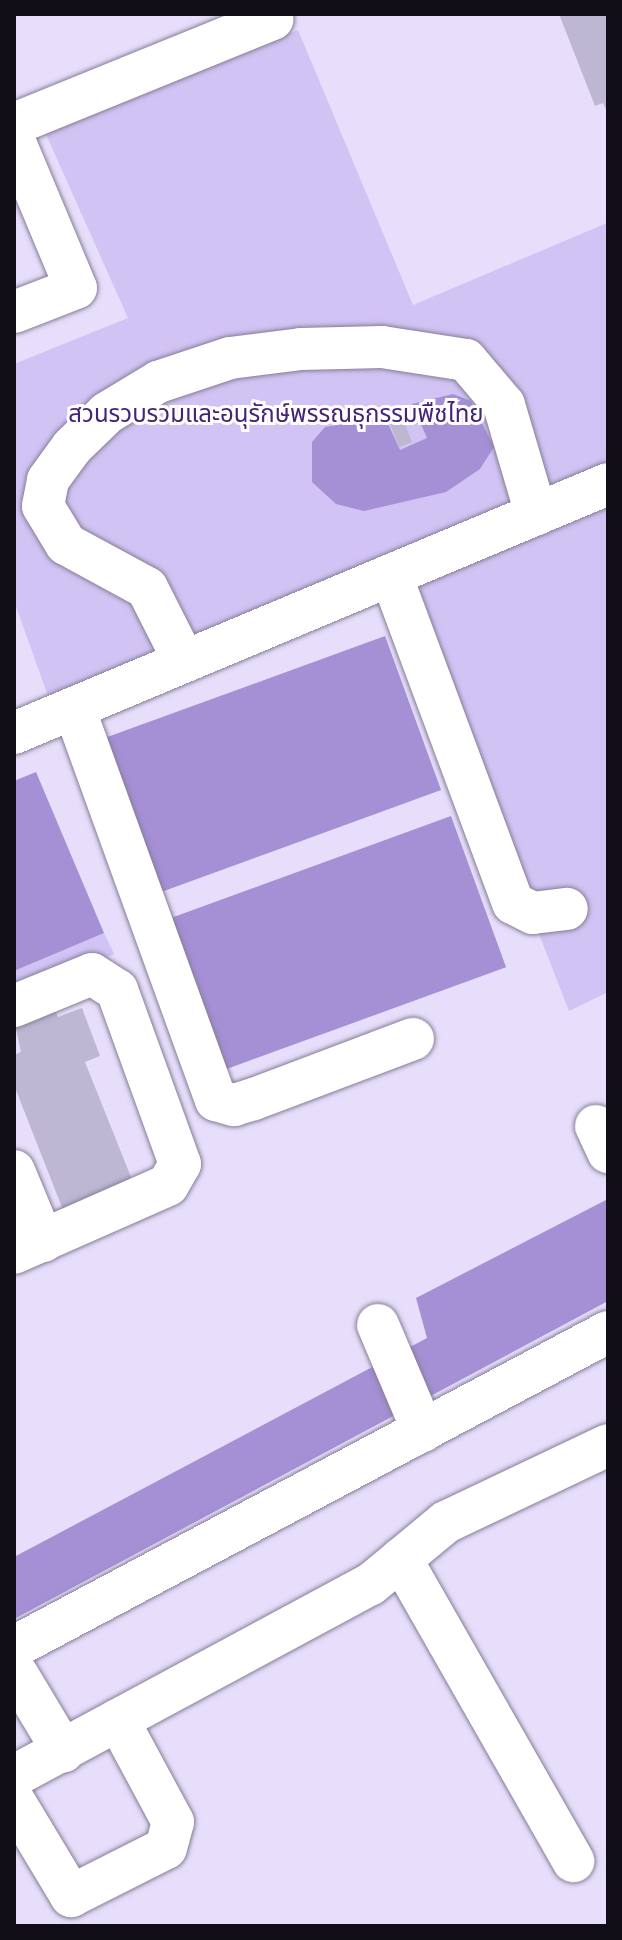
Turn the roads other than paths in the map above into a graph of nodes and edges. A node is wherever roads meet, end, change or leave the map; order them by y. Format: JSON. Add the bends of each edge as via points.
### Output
{"nodes":[{"id":1,"x":270,"y":14,"type":"edge"},
{"id":2,"x":14,"y":124,"type":"edge"},
{"id":3,"x":14,"y":140,"type":"edge"},
{"id":4,"x":14,"y":312,"type":"edge"},
{"id":5,"x":608,"y":484,"type":"edge"},
{"id":6,"x":536,"y":514,"type":"junction"},
{"id":7,"x":391,"y":575,"type":"junction"},
{"id":8,"x":184,"y":661,"type":"junction"},
{"id":9,"x":74,"y":708,"type":"junction"},
{"id":10,"x":14,"y":733,"type":"edge"},
{"id":11,"x":567,"y":909,"type":"dead end"},
{"id":12,"x":14,"y":1006,"type":"edge"},
{"id":13,"x":413,"y":1039,"type":"dead end"},
{"id":14,"x":14,"y":1171,"type":"edge"},
{"id":15,"x":28,"y":1247,"type":"edge"},
{"id":16,"x":608,"y":1332,"type":"edge"},
{"id":17,"x":384,"y":1338,"type":"dead end"},
{"id":18,"x":418,"y":1421,"type":"junction"},
{"id":19,"x":608,"y":1445,"type":"edge"},
{"id":20,"x":401,"y":1559,"type":"junction"},
{"id":21,"x":14,"y":1647,"type":"edge"},
{"id":22,"x":14,"y":1669,"type":"edge"},
{"id":23,"x":118,"y":1720,"type":"junction"},
{"id":24,"x":63,"y":1751,"type":"junction"},
{"id":25,"x":14,"y":1776,"type":"edge"},
{"id":26,"x":14,"y":1801,"type":"edge"},
{"id":27,"x":573,"y":1861,"type":"dead end"}],
"edges":[{"from":1,"to":2,"type":"lane","via":[[272,19]]},
{"from":3,"to":4,"type":"lane","via":[[76,288]]},
{"from":5,"to":6,"type":"lane"},
{"from":6,"to":7,"type":"lane"},
{"from":6,"to":8,"type":"lane","via":[[504,405],[466,360],[382,347],[301,349],[230,358],[169,377],[89,429],[48,480],[43,506],[66,544],[147,588],[167,616]]},
{"from":7,"to":8,"type":"lane"},
{"from":7,"to":11,"type":"lane","via":[[513,903],[533,913]]},
{"from":8,"to":9,"type":"lane"},
{"from":9,"to":10,"type":"lane"},
{"from":9,"to":13,"type":"lane","via":[[216,1100],[234,1105],[254,1099]]},
{"from":12,"to":15,"type":"lane","via":[[92,974],[117,990],[180,1164],[168,1185]]},
{"from":14,"to":15,"type":"lane"},
{"from":16,"to":18,"type":"lane"},
{"from":17,"to":18,"type":"lane"},
{"from":18,"to":21,"type":"lane"},
{"from":19,"to":20,"type":"lane","via":[[446,1522]]},
{"from":20,"to":23,"type":"lane","via":[[371,1584]]},
{"from":20,"to":27,"type":"lane"},
{"from":22,"to":24,"type":"lane"},
{"from":23,"to":24,"type":"lane"},
{"from":23,"to":26,"type":"lane","via":[[173,1822],[166,1848],[71,1896]]},
{"from":24,"to":25,"type":"lane"}]}
